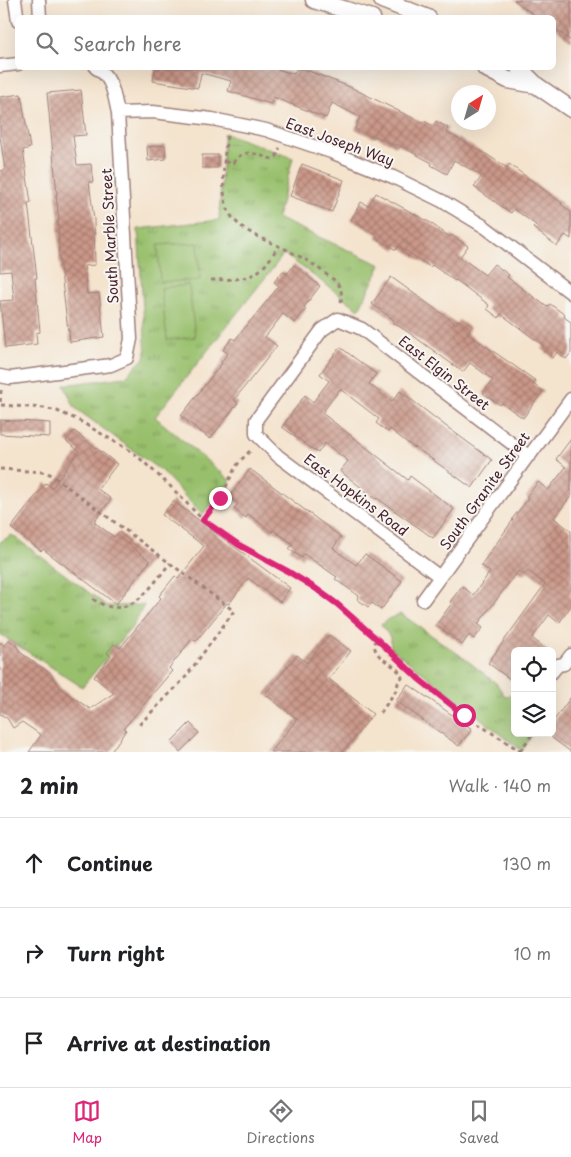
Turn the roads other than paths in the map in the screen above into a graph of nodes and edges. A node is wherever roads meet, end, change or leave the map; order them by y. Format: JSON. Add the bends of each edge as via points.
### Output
{"nodes":[{"id":1,"x":16,"y":0,"type":"edge"},
{"id":2,"x":39,"y":0,"type":"edge"},
{"id":3,"x":314,"y":0,"type":"edge"},
{"id":4,"x":381,"y":0,"type":"edge"},
{"id":5,"x":363,"y":12,"type":"edge"},
{"id":6,"x":17,"y":15,"type":"edge"},
{"id":7,"x":40,"y":15,"type":"edge"},
{"id":8,"x":420,"y":15,"type":"edge"},
{"id":9,"x":15,"y":64,"type":"edge"},
{"id":10,"x":0,"y":66,"type":"edge"},
{"id":11,"x":100,"y":70,"type":"edge"},
{"id":12,"x":489,"y":70,"type":"edge"},
{"id":13,"x":521,"y":70,"type":"edge"},
{"id":14,"x":536,"y":85,"type":"junction"},
{"id":15,"x":571,"y":110,"type":"edge"},
{"id":16,"x":118,"y":113,"type":"junction"},
{"id":17,"x":571,"y":293,"type":"edge"},
{"id":18,"x":339,"y":313,"type":"joint"},
{"id":19,"x":0,"y":382,"type":"edge"},
{"id":20,"x":571,"y":399,"type":"edge"},
{"id":21,"x":528,"y":456,"type":"junction"},
{"id":22,"x":440,"y":577,"type":"junction"},
{"id":23,"x":423,"y":600,"type":"dead end"},
{"id":24,"x":569,"y":663,"type":"edge"},
{"id":25,"x":556,"y":667,"type":"edge"}],
"edges":[{"from":1,"to":6,"type":"street"},
{"from":2,"to":7,"type":"street"},
{"from":3,"to":5,"type":"street"},
{"from":4,"to":5,"type":"street"},
{"from":4,"to":8,"type":"street"},
{"from":9,"to":10,"type":"street"},
{"from":11,"to":16,"type":"street","via":[[111,83]]},
{"from":12,"to":14,"type":"street","via":[[508,80]]},
{"from":13,"to":14,"type":"street"},
{"from":14,"to":15,"type":"street"},
{"from":16,"to":17,"type":"street","name":"East Joseph Way","via":[[153,112],[266,130],[394,177],[485,227]]},
{"from":16,"to":19,"type":"street","name":"South Marble Street","via":[[131,338],[127,358],[111,365]]},
{"from":18,"to":21,"type":"street","name":"East Elgin Street"},
{"from":18,"to":22,"type":"street","name":"East Hopkins Road","via":[[322,330],[256,420],[256,434],[278,456]]},
{"from":20,"to":21,"type":"street","name":"South Granite Street"},
{"from":21,"to":22,"type":"street","name":"South Granite Street"},
{"from":22,"to":23,"type":"street","name":"South Granite Street"},
{"from":24,"to":25,"type":"street"}]}
